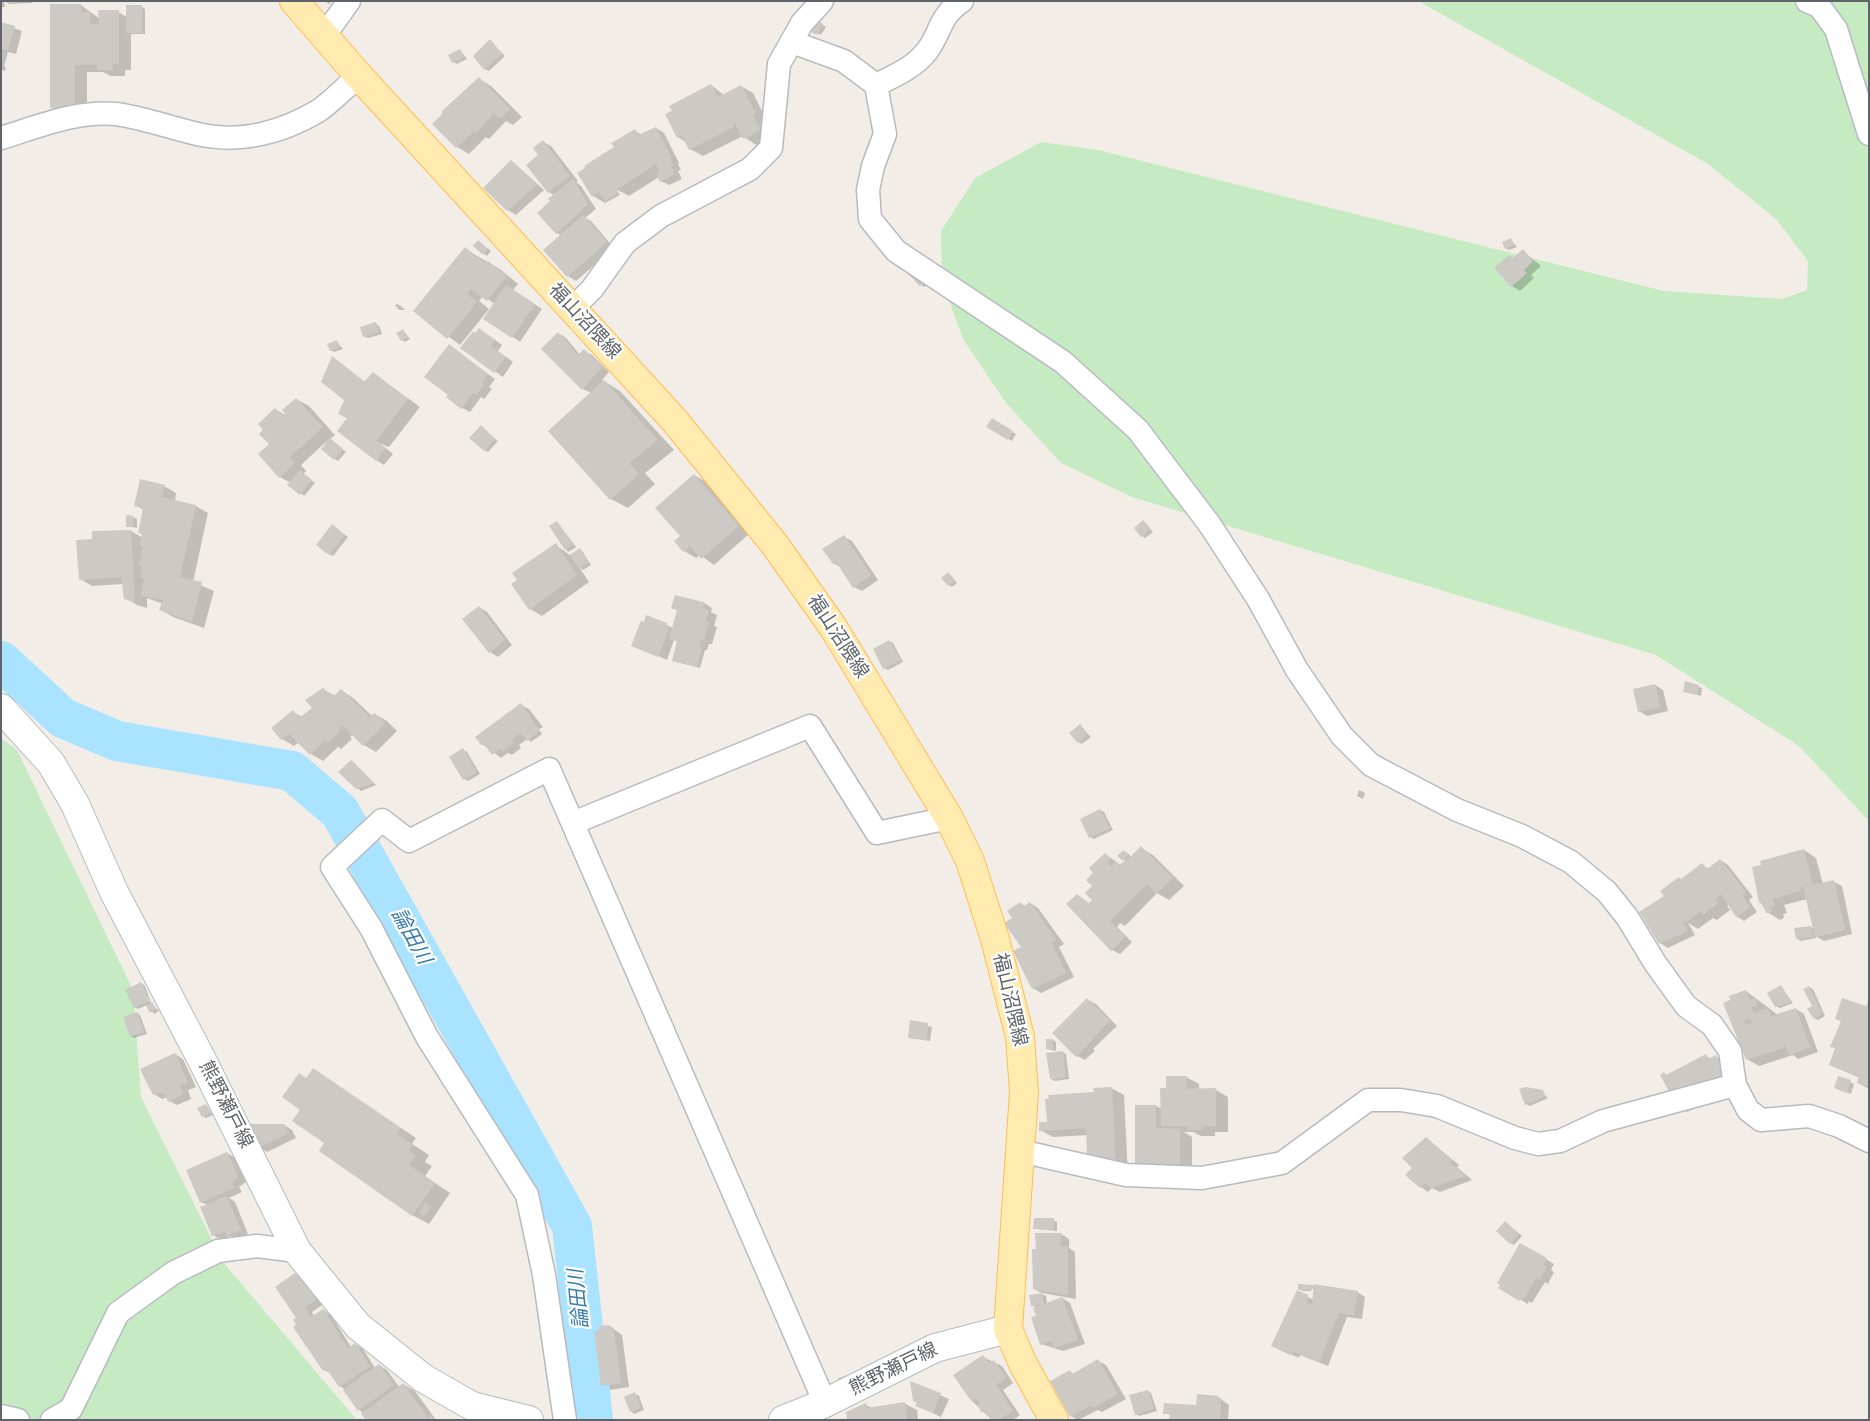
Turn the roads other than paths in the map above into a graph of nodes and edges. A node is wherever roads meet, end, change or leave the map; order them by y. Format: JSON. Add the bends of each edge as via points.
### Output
{"nodes":[{"id":1,"x":294,"y":1,"type":"edge"},
{"id":2,"x":350,"y":1,"type":"edge"},
{"id":3,"x":822,"y":1,"type":"edge"},
{"id":4,"x":962,"y":1,"type":"edge"},
{"id":5,"x":1807,"y":1,"type":"edge"},
{"id":6,"x":324,"y":36,"type":"junction"},
{"id":7,"x":792,"y":42,"type":"junction"},
{"id":8,"x":358,"y":76,"type":"junction"},
{"id":9,"x":876,"y":86,"type":"junction"},
{"id":10,"x":1869,"y":134,"type":"edge"},
{"id":11,"x":1,"y":138,"type":"edge"},
{"id":12,"x":572,"y":309,"type":"junction"},
{"id":13,"x":1,"y":708,"type":"edge"},
{"id":14,"x":949,"y":818,"type":"junction"},
{"id":15,"x":573,"y":822,"type":"junction"},
{"id":16,"x":1735,"y":1085,"type":"junction"},
{"id":17,"x":1869,"y":1141,"type":"edge"},
{"id":18,"x":1020,"y":1151,"type":"junction"},
{"id":19,"x":297,"y":1251,"type":"junction"},
{"id":20,"x":1008,"y":1329,"type":"junction"},
{"id":21,"x":825,"y":1404,"type":"junction"},
{"id":22,"x":1,"y":1416,"type":"edge"},
{"id":23,"x":18,"y":1420,"type":"edge"},
{"id":24,"x":52,"y":1420,"type":"edge"},
{"id":25,"x":529,"y":1420,"type":"edge"},
{"id":26,"x":564,"y":1420,"type":"edge"},
{"id":27,"x":783,"y":1420,"type":"edge"},
{"id":28,"x":1054,"y":1420,"type":"edge"}],
"edges":[{"from":1,"to":6,"type":"main road","name":"福山沼隈線"},
{"from":2,"to":6,"type":"street"},
{"from":3,"to":7,"type":"street","via":[[802,23]]},
{"from":4,"to":9,"type":"street","via":[[942,20],[928,50],[914,64]]},
{"from":5,"to":10,"type":"street","via":[[1819,6],[1836,29]]},
{"from":6,"to":8,"type":"main road","name":"福山沼隈線"},
{"from":7,"to":9,"type":"street","via":[[844,61]]},
{"from":7,"to":12,"type":"street","via":[[779,64],[771,148],[750,169],[661,216],[625,243],[592,289]]},
{"from":8,"to":11,"type":"street","via":[[319,110],[279,130],[239,138],[204,135],[116,114],[82,117]]},
{"from":8,"to":12,"type":"main road","name":"福山沼隈線"},
{"from":9,"to":16,"type":"street","via":[[885,134],[868,190],[870,219],[896,251],[1063,362],[1138,430],[1215,533],[1258,599],[1297,670],[1342,736],[1372,765],[1457,810],[1522,836],[1571,862],[1606,892],[1686,1006],[1712,1025],[1726,1045],[1730,1051]]},
{"from":12,"to":14,"type":"main road","name":"福山沼隈線","via":[[675,421],[775,545],[833,627]]},
{"from":13,"to":19,"type":"main road","name":"熊野瀬戸線","via":[[51,764],[75,804],[114,892]]},
{"from":14,"to":15,"type":"street","via":[[878,832],[810,726]]},
{"from":14,"to":18,"type":"main road","name":"福山沼隈線","via":[[970,861],[987,913],[1020,1037],[1024,1092]]},
{"from":15,"to":21,"type":"street"},
{"from":15,"to":26,"type":"street","via":[[550,769],[409,841],[382,820],[332,867],[371,928],[427,1038],[526,1195],[544,1275]]},
{"from":16,"to":17,"type":"street","via":[[1748,1110],[1761,1120],[1809,1116]]},
{"from":16,"to":18,"type":"street","via":[[1603,1121],[1560,1140],[1538,1144],[1437,1106],[1401,1100],[1368,1100],[1282,1163],[1202,1178],[1126,1175]]},
{"from":18,"to":20,"type":"main road","name":"福山沼隈線"},
{"from":19,"to":24,"type":"street","via":[[257,1246],[218,1251],[173,1273],[118,1313],[71,1409]]},
{"from":19,"to":25,"type":"main road","name":"熊野瀬戸線","via":[[358,1326],[423,1378],[472,1406]]},
{"from":20,"to":21,"type":"main road","name":"熊野瀬戸線","via":[[934,1348]]},
{"from":20,"to":28,"type":"main road","name":"福山沼隈線"},
{"from":21,"to":27,"type":"main road","name":"熊野瀬戸線"},
{"from":22,"to":23,"type":"street"}]}
